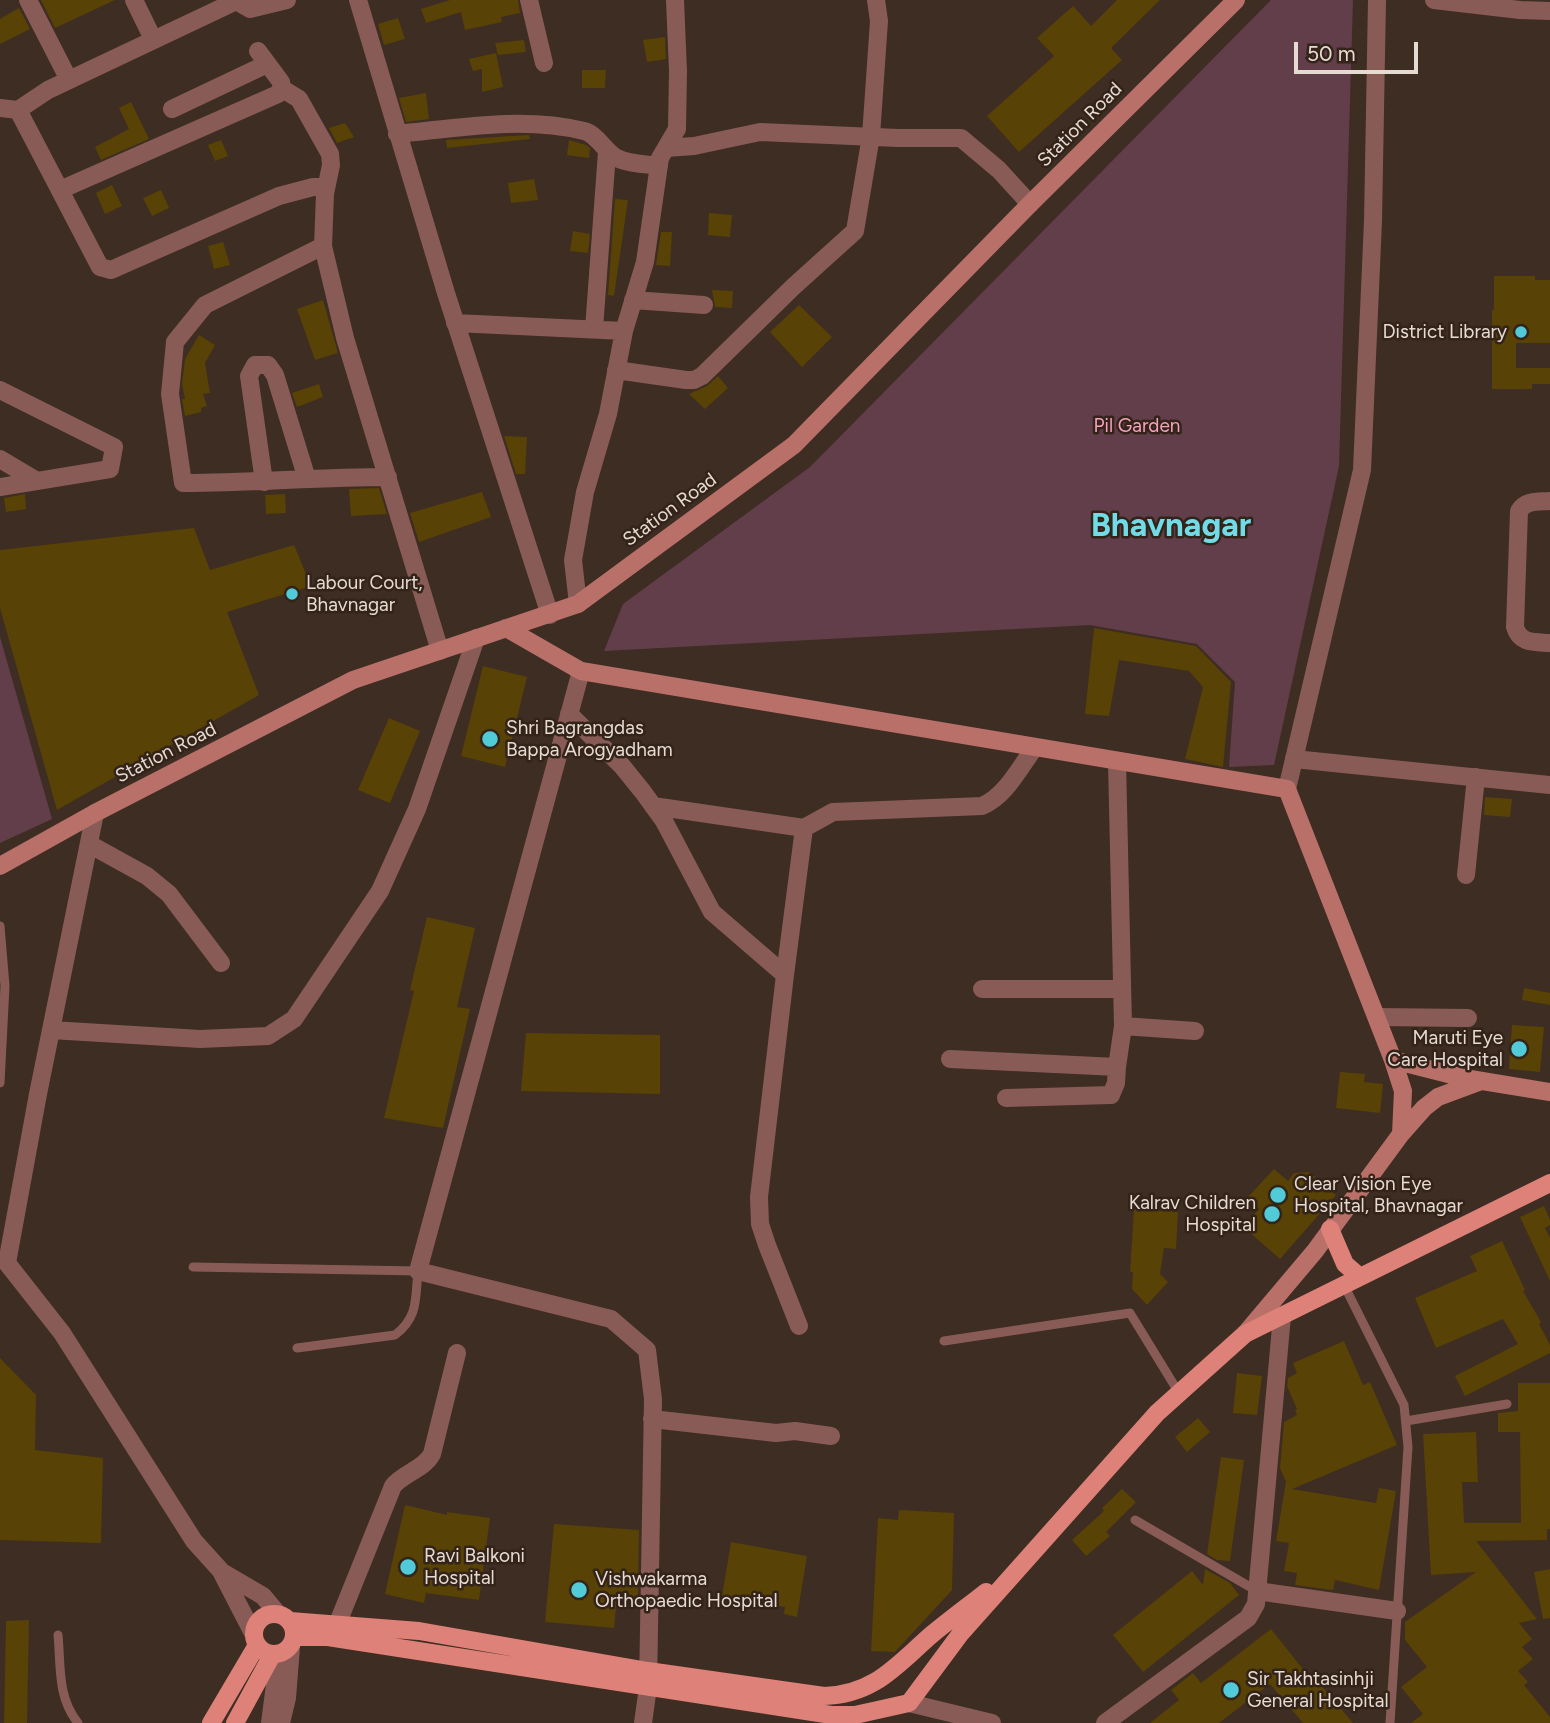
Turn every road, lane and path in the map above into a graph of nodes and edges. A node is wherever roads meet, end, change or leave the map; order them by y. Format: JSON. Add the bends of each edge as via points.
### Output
{"nodes":[{"id":1,"x":29,"y":0,"type":"edge"},
{"id":2,"x":134,"y":0,"type":"edge"},
{"id":3,"x":287,"y":0,"type":"edge"},
{"id":4,"x":358,"y":0,"type":"edge"},
{"id":5,"x":529,"y":0,"type":"edge"},
{"id":6,"x":675,"y":0,"type":"edge"},
{"id":7,"x":876,"y":0,"type":"edge"},
{"id":8,"x":1236,"y":0,"type":"edge"},
{"id":9,"x":1377,"y":0,"type":"edge"},
{"id":10,"x":1434,"y":0,"type":"edge"},
{"id":11,"x":253,"y":4,"type":"edge"},
{"id":12,"x":1524,"y":5,"type":"edge"},
{"id":13,"x":1550,"y":11,"type":"edge"},
{"id":14,"x":153,"y":40,"type":"junction"},
{"id":15,"x":544,"y":63,"type":"dead end"},
{"id":16,"x":69,"y":80,"type":"junction"},
{"id":17,"x":281,"y":88,"type":"junction"},
{"id":18,"x":0,"y":108,"type":"edge"},
{"id":19,"x":172,"y":109,"type":"dead end"},
{"id":20,"x":19,"y":110,"type":"junction"},
{"id":21,"x":397,"y":134,"type":"junction"},
{"id":22,"x":871,"y":136,"type":"junction"},
{"id":23,"x":666,"y":148,"type":"junction"},
{"id":24,"x":607,"y":152,"type":"junction"},
{"id":25,"x":659,"y":166,"type":"junction"},
{"id":26,"x":60,"y":190,"type":"junction"},
{"id":27,"x":325,"y":194,"type":"junction"},
{"id":28,"x":1030,"y":204,"type":"junction"},
{"id":29,"x":323,"y":247,"type":"junction"},
{"id":30,"x":634,"y":300,"type":"junction"},
{"id":31,"x":704,"y":305,"type":"dead end"},
{"id":32,"x":455,"y":323,"type":"junction"},
{"id":33,"x":594,"y":329,"type":"junction"},
{"id":34,"x":624,"y":331,"type":"junction"},
{"id":35,"x":616,"y":370,"type":"junction"},
{"id":36,"x":0,"y":390,"type":"edge"},
{"id":37,"x":0,"y":459,"type":"edge"},
{"id":38,"x":388,"y":477,"type":"junction"},
{"id":39,"x":307,"y":479,"type":"junction"},
{"id":40,"x":37,"y":481,"type":"junction"},
{"id":41,"x":264,"y":482,"type":"junction"},
{"id":42,"x":0,"y":486,"type":"edge"},
{"id":43,"x":1550,"y":501,"type":"edge"},
{"id":44,"x":578,"y":604,"type":"junction"},
{"id":45,"x":550,"y":615,"type":"junction"},
{"id":46,"x":506,"y":628,"type":"junction"},
{"id":47,"x":477,"y":638,"type":"junction"},
{"id":48,"x":1550,"y":643,"type":"edge"},
{"id":49,"x":440,"y":651,"type":"junction"},
{"id":50,"x":580,"y":671,"type":"junction"},
{"id":51,"x":569,"y":714,"type":"junction"},
{"id":52,"x":1035,"y":747,"type":"junction"},
{"id":53,"x":1294,"y":759,"type":"junction"},
{"id":54,"x":1117,"y":761,"type":"junction"},
{"id":55,"x":1476,"y":777,"type":"junction"},
{"id":56,"x":1550,"y":785,"type":"edge"},
{"id":57,"x":1287,"y":789,"type":"junction"},
{"id":58,"x":653,"y":806,"type":"junction"},
{"id":59,"x":95,"y":813,"type":"junction"},
{"id":60,"x":804,"y":828,"type":"junction"},
{"id":61,"x":89,"y":844,"type":"junction"},
{"id":62,"x":0,"y":866,"type":"edge"},
{"id":63,"x":1466,"y":875,"type":"dead end"},
{"id":64,"x":0,"y":926,"type":"edge"},
{"id":65,"x":221,"y":963,"type":"dead end"},
{"id":66,"x":786,"y":975,"type":"junction"},
{"id":67,"x":982,"y":989,"type":"dead end"},
{"id":68,"x":1122,"y":989,"type":"junction"},
{"id":69,"x":1377,"y":1017,"type":"junction"},
{"id":70,"x":1468,"y":1018,"type":"dead end"},
{"id":71,"x":1124,"y":1026,"type":"junction"},
{"id":72,"x":51,"y":1030,"type":"junction"},
{"id":73,"x":1195,"y":1031,"type":"dead end"},
{"id":74,"x":950,"y":1059,"type":"dead end"},
{"id":75,"x":1393,"y":1060,"type":"junction"},
{"id":76,"x":1117,"y":1067,"type":"junction"},
{"id":77,"x":1483,"y":1081,"type":"junction"},
{"id":78,"x":0,"y":1083,"type":"edge"},
{"id":79,"x":1550,"y":1092,"type":"edge"},
{"id":80,"x":1006,"y":1098,"type":"dead end"},
{"id":81,"x":1401,"y":1134,"type":"junction"},
{"id":82,"x":1550,"y":1183,"type":"edge"},
{"id":83,"x":1330,"y":1229,"type":"junction"},
{"id":84,"x":193,"y":1267,"type":"dead end"},
{"id":85,"x":418,"y":1270,"type":"junction"},
{"id":86,"x":1360,"y":1277,"type":"junction"},
{"id":87,"x":1344,"y":1285,"type":"junction"},
{"id":88,"x":1282,"y":1316,"type":"junction"},
{"id":89,"x":799,"y":1326,"type":"dead end"},
{"id":90,"x":1245,"y":1334,"type":"junction"},
{"id":91,"x":944,"y":1341,"type":"dead end"},
{"id":92,"x":297,"y":1348,"type":"dead end"},
{"id":93,"x":457,"y":1353,"type":"dead end"},
{"id":94,"x":1179,"y":1393,"type":"junction"},
{"id":95,"x":1507,"y":1404,"type":"dead end"},
{"id":96,"x":652,"y":1419,"type":"junction"},
{"id":97,"x":1406,"y":1421,"type":"junction"},
{"id":98,"x":831,"y":1436,"type":"dead end"},
{"id":99,"x":1135,"y":1520,"type":"dead end"},
{"id":100,"x":1022,"y":1564,"type":"junction"},
{"id":101,"x":222,"y":1572,"type":"junction"},
{"id":102,"x":1257,"y":1591,"type":"junction"},
{"id":103,"x":1397,"y":1611,"type":"junction"},
{"id":104,"x":337,"y":1625,"type":"junction"},
{"id":105,"x":58,"y":1635,"type":"dead end"},
{"id":106,"x":284,"y":1638,"type":"junction"},
{"id":107,"x":255,"y":1640,"type":"junction"},
{"id":108,"x":648,"y":1679,"type":"junction"},
{"id":109,"x":853,"y":1693,"type":"junction"},
{"id":110,"x":909,"y":1703,"type":"junction"},
{"id":111,"x":876,"y":1715,"type":"edge"},
{"id":112,"x":78,"y":1723,"type":"edge"},
{"id":113,"x":211,"y":1723,"type":"edge"},
{"id":114,"x":235,"y":1723,"type":"edge"},
{"id":115,"x":270,"y":1723,"type":"edge"},
{"id":116,"x":281,"y":1723,"type":"edge"},
{"id":117,"x":643,"y":1723,"type":"edge"},
{"id":118,"x":992,"y":1723,"type":"edge"},
{"id":119,"x":1105,"y":1723,"type":"edge"},
{"id":120,"x":1390,"y":1723,"type":"edge"}],
"edges":[{"from":1,"to":16,"type":"street"},
{"from":2,"to":14,"type":"street"},
{"from":3,"to":11,"type":"street"},
{"from":4,"to":21,"type":"street"},
{"from":5,"to":15,"type":"street"},
{"from":6,"to":23,"type":"street","via":[[677,129]]},
{"from":7,"to":22,"type":"street","via":[[880,21]]},
{"from":8,"to":28,"type":"main road","name":"Station Road"},
{"from":9,"to":53,"type":"street","via":[[1362,470]]},
{"from":10,"to":12,"type":"street"},
{"from":11,"to":14,"type":"street","via":[[250,9],[236,1]]},
{"from":12,"to":13,"type":"street"},
{"from":14,"to":16,"type":"street"},
{"from":16,"to":20,"type":"street"},
{"from":17,"to":19,"type":"street","via":[[263,57]]},
{"from":17,"to":26,"type":"street","via":[[278,94]]},
{"from":17,"to":27,"type":"street","via":[[299,99],[330,154]]},
{"from":18,"to":20,"type":"street"},
{"from":20,"to":26,"type":"street"},
{"from":21,"to":24,"type":"street","via":[[533,124],[588,131]]},
{"from":21,"to":32,"type":"street"},
{"from":22,"to":23,"type":"street","via":[[760,132]]},
{"from":22,"to":28,"type":"street","via":[[961,138]]},
{"from":22,"to":35,"type":"street","via":[[855,231],[702,376],[686,380]]},
{"from":23,"to":25,"type":"street"},
{"from":24,"to":25,"type":"street","via":[[619,159]]},
{"from":24,"to":33,"type":"street"},
{"from":25,"to":30,"type":"street","via":[[645,262]]},
{"from":26,"to":27,"type":"street","via":[[100,267],[111,270],[279,196],[313,187],[321,187]]},
{"from":27,"to":29,"type":"street"},
{"from":28,"to":44,"type":"main road","name":"Station Road","via":[[794,446]]},
{"from":29,"to":38,"type":"street","via":[[345,338]]},
{"from":29,"to":41,"type":"street","via":[[205,305],[176,342],[170,394],[183,483]]},
{"from":30,"to":31,"type":"street"},
{"from":30,"to":34,"type":"street"},
{"from":32,"to":33,"type":"street"},
{"from":32,"to":45,"type":"street"},
{"from":33,"to":34,"type":"street"},
{"from":34,"to":35,"type":"street"},
{"from":35,"to":44,"type":"street","via":[[573,560]]},
{"from":36,"to":40,"type":"street","via":[[114,447],[110,469]]},
{"from":37,"to":40,"type":"street"},
{"from":38,"to":39,"type":"street"},
{"from":38,"to":49,"type":"street"},
{"from":39,"to":41,"type":"street"},
{"from":39,"to":41,"type":"street","via":[[275,375],[262,364],[255,365],[249,376]]},
{"from":40,"to":42,"type":"street"},
{"from":43,"to":48,"type":"street","via":[[1531,502],[1519,511],[1515,626],[1524,640]]},
{"from":44,"to":45,"type":"main road","name":"Station Road"},
{"from":45,"to":46,"type":"main road","name":"Station Road"},
{"from":46,"to":47,"type":"main road","name":"Station Road"},
{"from":46,"to":50,"type":"main road"},
{"from":47,"to":49,"type":"main road","name":"Station Road"},
{"from":47,"to":72,"type":"street","via":[[417,809],[380,891],[294,1019],[268,1036],[200,1040]]},
{"from":49,"to":59,"type":"main road","name":"Station Road","via":[[353,680]]},
{"from":50,"to":51,"type":"street"},
{"from":50,"to":52,"type":"main road"},
{"from":51,"to":58,"type":"street","via":[[622,766]]},
{"from":51,"to":85,"type":"street"},
{"from":52,"to":54,"type":"main road"},
{"from":52,"to":60,"type":"street","via":[[1002,793],[982,806],[833,812]]},
{"from":53,"to":55,"type":"street"},
{"from":53,"to":57,"type":"street"},
{"from":54,"to":57,"type":"main road"},
{"from":54,"to":68,"type":"street"},
{"from":55,"to":56,"type":"street"},
{"from":55,"to":63,"type":"street"},
{"from":57,"to":69,"type":"main road"},
{"from":58,"to":60,"type":"street"},
{"from":58,"to":66,"type":"street","via":[[712,912]]},
{"from":59,"to":61,"type":"street"},
{"from":59,"to":62,"type":"main road","name":"Station Road"},
{"from":60,"to":66,"type":"street"},
{"from":61,"to":65,"type":"street","via":[[147,876],[169,894]]},
{"from":61,"to":72,"type":"street"},
{"from":64,"to":78,"type":"lane","via":[[5,986]]},
{"from":66,"to":89,"type":"street","via":[[760,1224]]},
{"from":67,"to":68,"type":"street"},
{"from":68,"to":71,"type":"street"},
{"from":69,"to":70,"type":"street"},
{"from":69,"to":75,"type":"main road"},
{"from":71,"to":73,"type":"street"},
{"from":71,"to":76,"type":"street"},
{"from":72,"to":101,"type":"street","via":[[7,1263],[62,1333],[194,1541]]},
{"from":74,"to":76,"type":"street"},
{"from":75,"to":77,"type":"main road"},
{"from":75,"to":81,"type":"main road","via":[[1403,1091]]},
{"from":76,"to":80,"type":"street","via":[[1111,1095]]},
{"from":77,"to":79,"type":"main road"},
{"from":77,"to":81,"type":"main road","via":[[1438,1097]]},
{"from":81,"to":83,"type":"main road"},
{"from":82,"to":86,"type":"main road"},
{"from":83,"to":86,"type":"main road","via":[[1345,1264]]},
{"from":83,"to":90,"type":"main road"},
{"from":84,"to":85,"type":"lane"},
{"from":85,"to":92,"type":"lane","via":[[413,1312],[408,1325],[395,1335]]},
{"from":85,"to":96,"type":"street","via":[[611,1319],[647,1350]]},
{"from":86,"to":87,"type":"main road"},
{"from":87,"to":88,"type":"main road"},
{"from":87,"to":97,"type":"lane","via":[[1404,1405]]},
{"from":88,"to":90,"type":"main road"},
{"from":88,"to":102,"type":"street"},
{"from":90,"to":94,"type":"main road"},
{"from":91,"to":94,"type":"lane","via":[[1130,1313]]},
{"from":93,"to":104,"type":"street","via":[[432,1454],[393,1486]]},
{"from":94,"to":100,"type":"main road"},
{"from":95,"to":97,"type":"lane"},
{"from":96,"to":98,"type":"street"},
{"from":96,"to":108,"type":"street"},
{"from":97,"to":103,"type":"lane"},
{"from":99,"to":102,"type":"lane"},
{"from":100,"to":109,"type":"main road","via":[[876,1684]]},
{"from":100,"to":110,"type":"main road","via":[[961,1633]]},
{"from":101,"to":106,"type":"street","via":[[263,1596]]},
{"from":101,"to":107,"type":"street"},
{"from":102,"to":103,"type":"street"},
{"from":102,"to":119,"type":"street","via":[[1248,1619]]},
{"from":103,"to":120,"type":"lane"},
{"from":104,"to":106,"type":"main road"},
{"from":104,"to":108,"type":"main road","via":[[419,1631]]},
{"from":105,"to":112,"type":"lane","via":[[59,1678]]},
{"from":106,"to":107,"type":"main road","via":[[261,1650]]},
{"from":106,"to":107,"type":"main road","via":[[264,1616]]},
{"from":106,"to":108,"type":"main road","via":[[328,1637]]},
{"from":106,"to":114,"type":"main road"},
{"from":106,"to":115,"type":"street"},
{"from":106,"to":116,"type":"street","via":[[287,1698]]},
{"from":107,"to":113,"type":"main road"},
{"from":108,"to":109,"type":"main road","via":[[824,1696]]},
{"from":108,"to":111,"type":"main road","via":[[831,1715]]},
{"from":108,"to":117,"type":"street"},
{"from":109,"to":111,"type":"main road"},
{"from":110,"to":111,"type":"main road"},
{"from":110,"to":118,"type":"street"}]}
